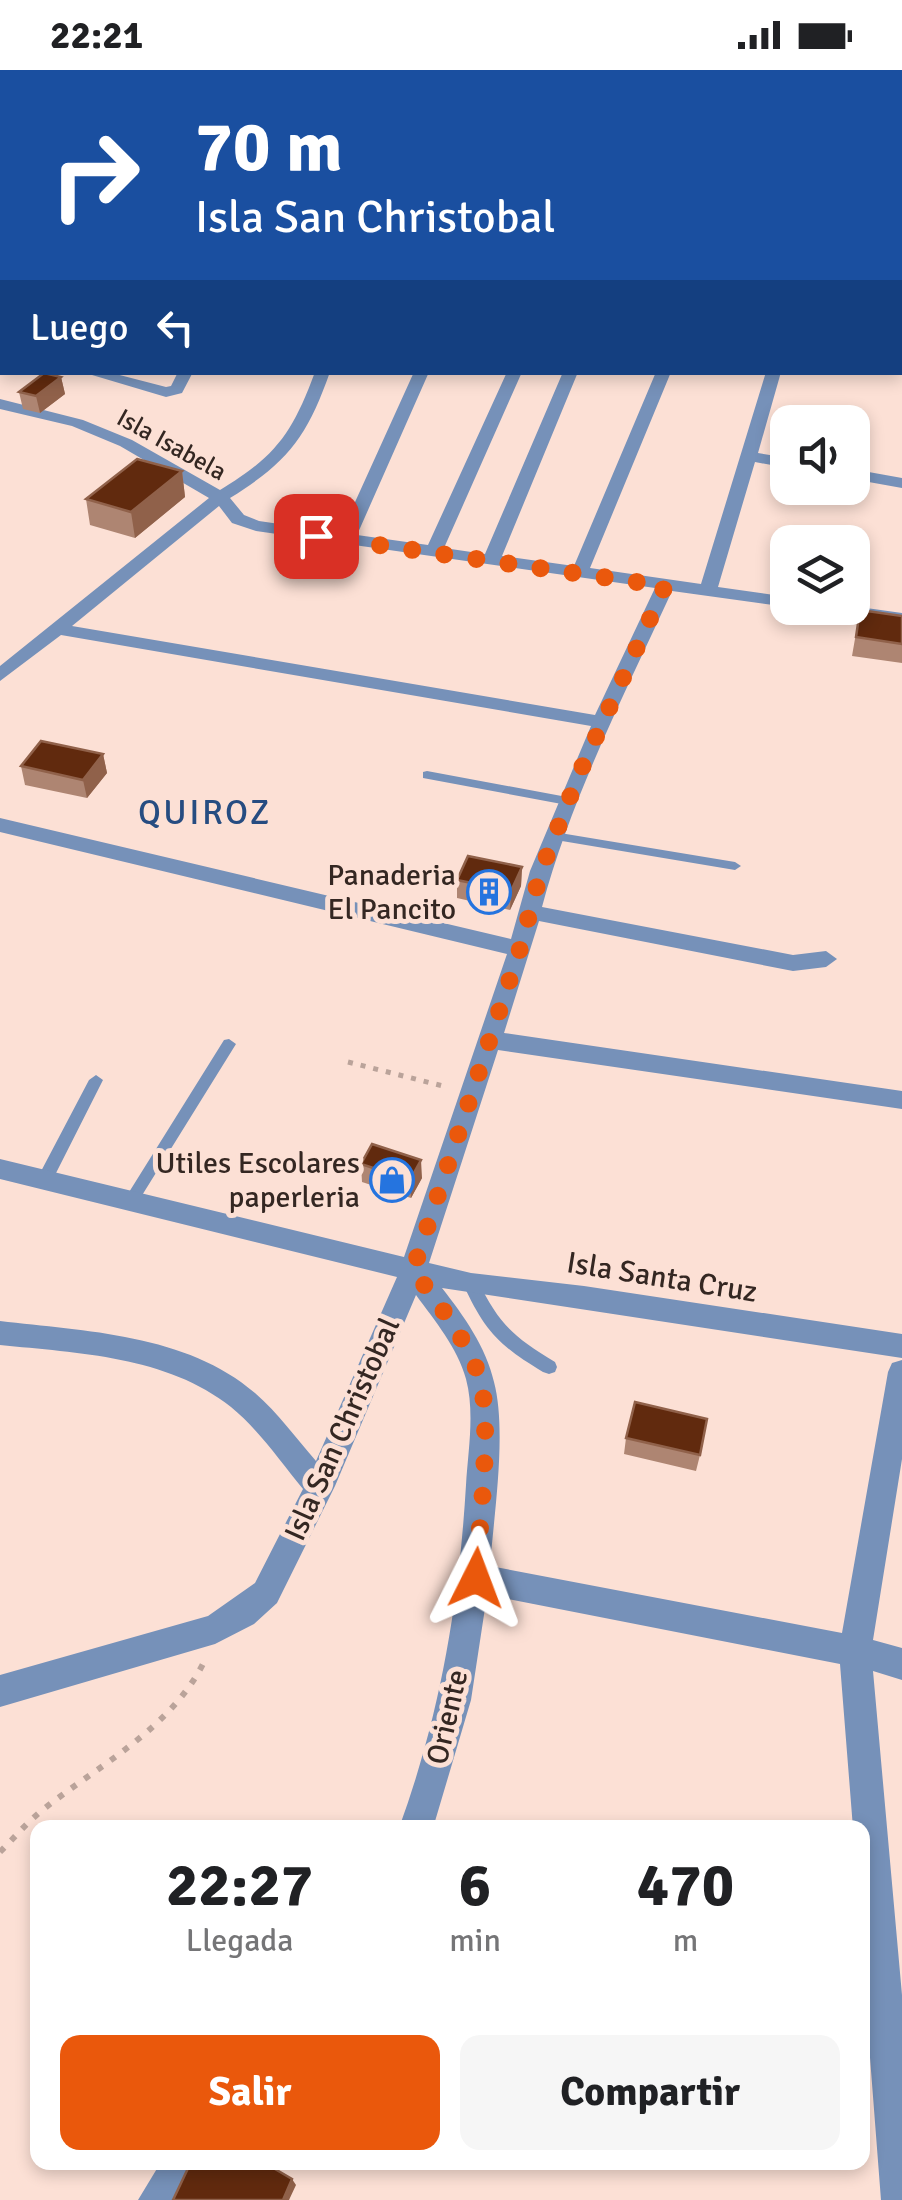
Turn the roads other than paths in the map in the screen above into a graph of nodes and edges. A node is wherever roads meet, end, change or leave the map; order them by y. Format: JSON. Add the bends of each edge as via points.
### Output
{"nodes":[{"id":1,"x":101,"y":375,"type":"edge"},
{"id":2,"x":184,"y":375,"type":"edge"},
{"id":3,"x":322,"y":375,"type":"edge"},
{"id":4,"x":421,"y":375,"type":"edge"},
{"id":5,"x":513,"y":375,"type":"edge"},
{"id":6,"x":570,"y":375,"type":"edge"},
{"id":7,"x":663,"y":375,"type":"edge"},
{"id":8,"x":773,"y":375,"type":"edge"},
{"id":9,"x":0,"y":404,"type":"edge"},
{"id":10,"x":749,"y":456,"type":"junction"},
{"id":11,"x":770,"y":459,"type":"edge"},
{"id":12,"x":870,"y":477,"type":"edge"},
{"id":13,"x":902,"y":482,"type":"edge"},
{"id":14,"x":220,"y":496,"type":"junction"},
{"id":15,"x":346,"y":541,"type":"junction"},
{"id":16,"x":433,"y":553,"type":"junction"},
{"id":17,"x":490,"y":561,"type":"junction"},
{"id":18,"x":579,"y":574,"type":"junction"},
{"id":19,"x":665,"y":586,"type":"junction"},
{"id":20,"x":708,"y":592,"type":"junction"},
{"id":21,"x":770,"y":600,"type":"edge"},
{"id":22,"x":870,"y":614,"type":"edge"},
{"id":23,"x":902,"y":618,"type":"edge"},
{"id":24,"x":57,"y":629,"type":"junction"},
{"id":25,"x":0,"y":675,"type":"edge"},
{"id":26,"x":602,"y":722,"type":"junction"},
{"id":27,"x":426,"y":775,"type":"dead end"},
{"id":28,"x":567,"y":801,"type":"junction"},
{"id":29,"x":0,"y":825,"type":"edge"},
{"id":30,"x":554,"y":836,"type":"junction"},
{"id":31,"x":735,"y":866,"type":"dead end"},
{"id":32,"x":530,"y":912,"type":"junction"},
{"id":33,"x":520,"y":949,"type":"junction"},
{"id":34,"x":826,"y":959,"type":"dead end"},
{"id":35,"x":490,"y":1040,"type":"junction"},
{"id":36,"x":229,"y":1044,"type":"dead end"},
{"id":37,"x":96,"y":1080,"type":"dead end"},
{"id":38,"x":902,"y":1100,"type":"edge"},
{"id":39,"x":0,"y":1169,"type":"edge"},
{"id":40,"x":46,"y":1177,"type":"junction"},
{"id":41,"x":130,"y":1201,"type":"junction"},
{"id":42,"x":413,"y":1270,"type":"junction"},
{"id":43,"x":471,"y":1284,"type":"junction"},
{"id":44,"x":0,"y":1333,"type":"edge"},
{"id":45,"x":902,"y":1346,"type":"edge"},
{"id":46,"x":549,"y":1367,"type":"dead end"},
{"id":47,"x":902,"y":1372,"type":"edge"},
{"id":48,"x":320,"y":1486,"type":"junction"},
{"id":49,"x":476,"y":1578,"type":"junction"},
{"id":50,"x":854,"y":1651,"type":"junction"},
{"id":51,"x":902,"y":1664,"type":"edge"},
{"id":52,"x":0,"y":1691,"type":"edge"},
{"id":53,"x":419,"y":1820,"type":"edge"},
{"id":54,"x":868,"y":1820,"type":"edge"},
{"id":55,"x":870,"y":1838,"type":"edge"},
{"id":56,"x":179,"y":2170,"type":"edge"},
{"id":57,"x":158,"y":2200,"type":"edge"},
{"id":58,"x":901,"y":2200,"type":"edge"}],
"edges":[{"from":1,"to":2,"type":"street","via":[[172,392]]},
{"from":3,"to":14,"type":"street","via":[[292,440],[267,468]]},
{"from":4,"to":15,"type":"street"},
{"from":5,"to":16,"type":"street"},
{"from":6,"to":17,"type":"street"},
{"from":7,"to":18,"type":"street"},
{"from":8,"to":10,"type":"street"},
{"from":9,"to":14,"type":"street","name":"Isla Isabela","via":[[98,430]]},
{"from":10,"to":11,"type":"street"},
{"from":10,"to":20,"type":"street"},
{"from":12,"to":13,"type":"street"},
{"from":14,"to":15,"type":"street","name":"Isla Isabela","via":[[238,519],[256,526]]},
{"from":14,"to":24,"type":"street"},
{"from":15,"to":16,"type":"street","name":"Isla Isabela"},
{"from":16,"to":17,"type":"street","name":"Isla Isabela"},
{"from":17,"to":18,"type":"street","name":"Isla Isabela"},
{"from":18,"to":19,"type":"street","name":"Isla Isabela"},
{"from":19,"to":20,"type":"street","name":"Isla Isabela"},
{"from":19,"to":26,"type":"street","name":"Isla San Christobal"},
{"from":20,"to":21,"type":"street","name":"Isla Isabela"},
{"from":22,"to":23,"type":"street"},
{"from":24,"to":25,"type":"street"},
{"from":24,"to":26,"type":"street"},
{"from":26,"to":28,"type":"street","name":"Isla San Christobal"},
{"from":27,"to":28,"type":"lane"},
{"from":28,"to":30,"type":"street","name":"Isla San Christobal"},
{"from":29,"to":33,"type":"street"},
{"from":30,"to":31,"type":"lane"},
{"from":30,"to":32,"type":"street","name":"Isla San Christobal"},
{"from":32,"to":33,"type":"street","name":"Isla San Christobal"},
{"from":32,"to":34,"type":"street","via":[[794,963]]},
{"from":33,"to":35,"type":"street","name":"Isla San Christobal"},
{"from":35,"to":38,"type":"street"},
{"from":35,"to":42,"type":"street","name":"Isla San Christobal"},
{"from":36,"to":41,"type":"lane"},
{"from":37,"to":40,"type":"lane"},
{"from":39,"to":40,"type":"street"},
{"from":40,"to":41,"type":"street"},
{"from":41,"to":42,"type":"street"},
{"from":42,"to":43,"type":"street","name":"Isla Santa Cruz"},
{"from":42,"to":48,"type":"street","name":"Isla San Christobal"},
{"from":42,"to":49,"type":"street","name":"Oriente","via":[[480,1378]]},
{"from":43,"to":45,"type":"street","name":"Isla Santa Cruz"},
{"from":43,"to":46,"type":"lane","via":[[490,1327]]},
{"from":44,"to":48,"type":"street","via":[[110,1346],[202,1372],[242,1399]]},
{"from":47,"to":50,"type":"street"},
{"from":48,"to":52,"type":"street","name":"Isla San Christobal","via":[[266,1593],[244,1613],[215,1629]]},
{"from":49,"to":50,"type":"street"},
{"from":49,"to":53,"type":"street","name":"Oriente","via":[[444,1744]]},
{"from":50,"to":51,"type":"street"},
{"from":50,"to":54,"type":"street"},
{"from":55,"to":58,"type":"street"},
{"from":56,"to":57,"type":"street"}]}
